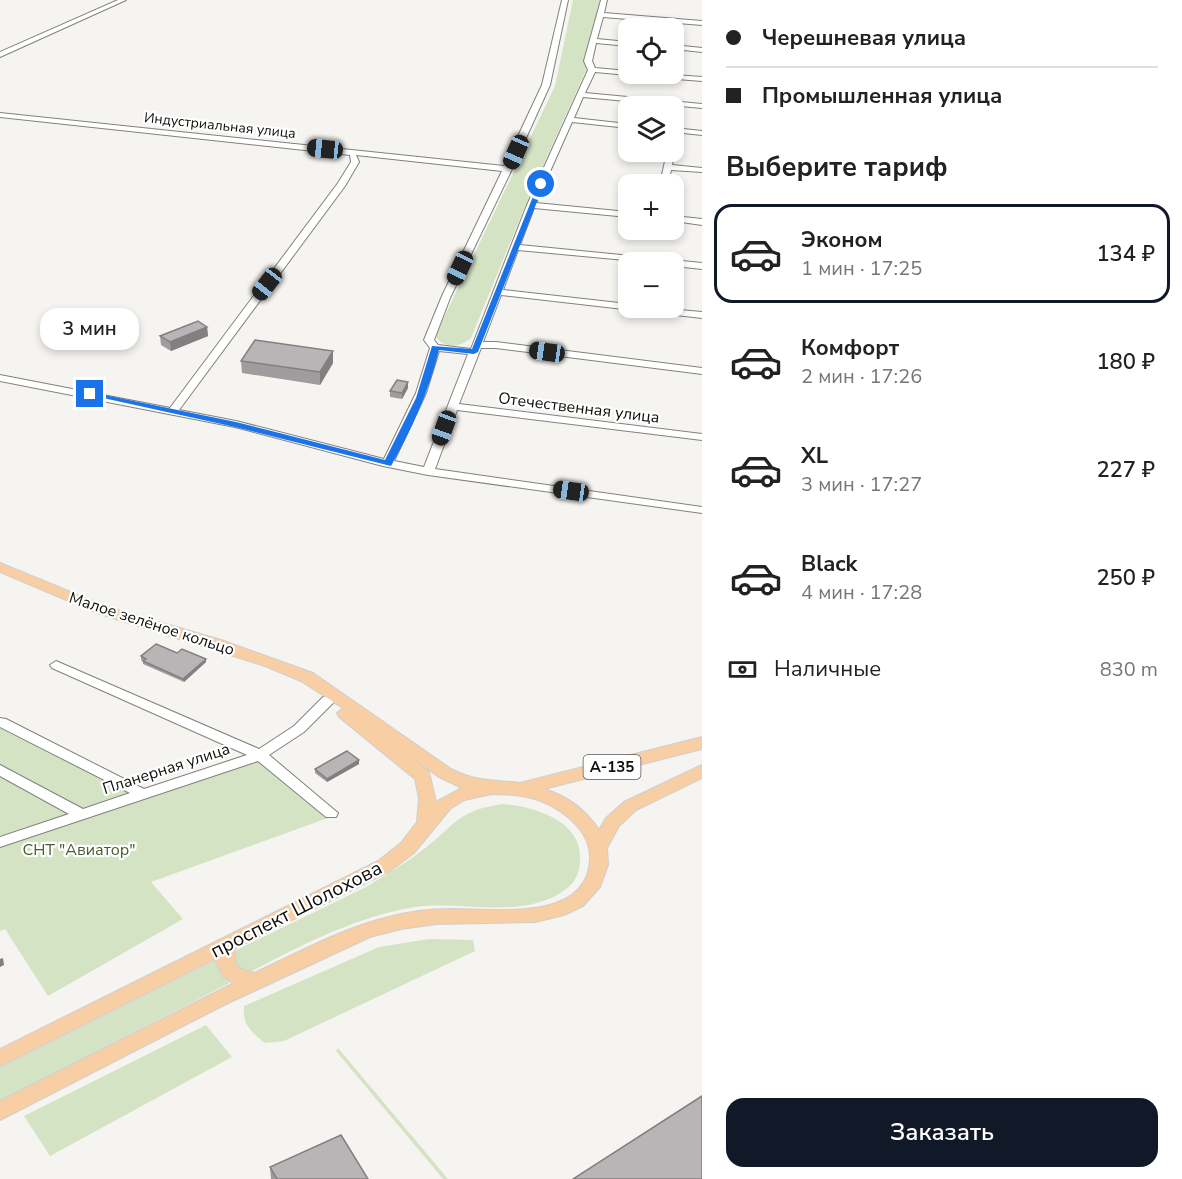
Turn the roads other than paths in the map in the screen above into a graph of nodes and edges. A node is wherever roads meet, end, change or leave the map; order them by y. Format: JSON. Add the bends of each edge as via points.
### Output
{"nodes":[{"id":1,"x":123,"y":0,"type":"edge"},
{"id":2,"x":565,"y":0,"type":"edge"},
{"id":3,"x":604,"y":0,"type":"edge"},
{"id":4,"x":602,"y":15,"type":"junction"},
{"id":5,"x":702,"y":23,"type":"edge"},
{"id":6,"x":594,"y":41,"type":"junction"},
{"id":7,"x":618,"y":43,"type":"edge"},
{"id":8,"x":684,"y":48,"type":"edge"},
{"id":9,"x":702,"y":50,"type":"edge"},
{"id":10,"x":0,"y":56,"type":"edge"},
{"id":11,"x":592,"y":70,"type":"junction"},
{"id":12,"x":618,"y":72,"type":"edge"},
{"id":13,"x":684,"y":78,"type":"edge"},
{"id":14,"x":702,"y":79,"type":"edge"},
{"id":15,"x":582,"y":95,"type":"junction"},
{"id":16,"x":702,"y":106,"type":"edge"},
{"id":17,"x":0,"y":117,"type":"edge"},
{"id":18,"x":571,"y":120,"type":"junction"},
{"id":19,"x":618,"y":125,"type":"edge"},
{"id":20,"x":684,"y":131,"type":"edge"},
{"id":21,"x":702,"y":133,"type":"edge"},
{"id":22,"x":340,"y":152,"type":"junction"},
{"id":23,"x":353,"y":156,"type":"junction"},
{"id":24,"x":669,"y":162,"type":"edge"},
{"id":25,"x":668,"y":167,"type":"junction"},
{"id":26,"x":507,"y":170,"type":"junction"},
{"id":27,"x":702,"y":170,"type":"edge"},
{"id":28,"x":666,"y":174,"type":"edge"},
{"id":29,"x":342,"y":184,"type":"junction"},
{"id":30,"x":531,"y":205,"type":"junction"},
{"id":31,"x":618,"y":214,"type":"edge"},
{"id":32,"x":684,"y":220,"type":"edge"},
{"id":33,"x":702,"y":222,"type":"edge"},
{"id":34,"x":515,"y":246,"type":"junction"},
{"id":35,"x":618,"y":257,"type":"edge"},
{"id":36,"x":684,"y":264,"type":"edge"},
{"id":37,"x":702,"y":266,"type":"edge"},
{"id":38,"x":498,"y":292,"type":"junction"},
{"id":39,"x":618,"y":306,"type":"edge"},
{"id":40,"x":684,"y":313,"type":"edge"},
{"id":41,"x":702,"y":315,"type":"edge"},
{"id":42,"x":435,"y":348,"type":"junction"},
{"id":43,"x":476,"y":349,"type":"junction"},
{"id":44,"x":702,"y":371,"type":"edge"},
{"id":45,"x":0,"y":378,"type":"edge"},
{"id":46,"x":452,"y":406,"type":"junction"},
{"id":47,"x":173,"y":411,"type":"junction"},
{"id":48,"x":702,"y":437,"type":"edge"},
{"id":49,"x":387,"y":464,"type":"junction"},
{"id":50,"x":428,"y":472,"type":"junction"},
{"id":51,"x":702,"y":510,"type":"edge"},
{"id":52,"x":0,"y":567,"type":"edge"},
{"id":53,"x":271,"y":662,"type":"junction"},
{"id":54,"x":56,"y":664,"type":"dead end"},
{"id":55,"x":328,"y":700,"type":"junction"},
{"id":56,"x":1,"y":722,"type":"edge"},
{"id":57,"x":702,"y":743,"type":"edge"},
{"id":58,"x":260,"y":755,"type":"junction"},
{"id":59,"x":0,"y":770,"type":"edge"},
{"id":60,"x":702,"y":771,"type":"edge"},
{"id":61,"x":492,"y":788,"type":"junction"},
{"id":62,"x":522,"y":789,"type":"junction"},
{"id":63,"x":143,"y":794,"type":"junction"},
{"id":64,"x":332,"y":813,"type":"dead end"},
{"id":65,"x":83,"y":815,"type":"junction"},
{"id":66,"x":426,"y":822,"type":"junction"},
{"id":67,"x":0,"y":842,"type":"edge"},
{"id":68,"x":599,"y":847,"type":"junction"},
{"id":69,"x":225,"y":945,"type":"junction"},
{"id":70,"x":255,"y":981,"type":"junction"},
{"id":71,"x":0,"y":1058,"type":"edge"},
{"id":72,"x":2,"y":1109,"type":"edge"}],
"edges":[{"from":1,"to":10,"type":"street"},
{"from":2,"to":26,"type":"street","via":[[546,85]]},
{"from":3,"to":4,"type":"street"},
{"from":4,"to":5,"type":"street"},
{"from":4,"to":6,"type":"street"},
{"from":6,"to":7,"type":"street"},
{"from":6,"to":11,"type":"street","via":[[588,61]]},
{"from":8,"to":9,"type":"street"},
{"from":11,"to":12,"type":"street"},
{"from":11,"to":15,"type":"street"},
{"from":13,"to":14,"type":"street"},
{"from":15,"to":16,"type":"street"},
{"from":15,"to":18,"type":"street"},
{"from":17,"to":22,"type":"street","name":"Индустриальная улица"},
{"from":18,"to":19,"type":"street"},
{"from":18,"to":30,"type":"street"},
{"from":20,"to":21,"type":"street"},
{"from":22,"to":23,"type":"street","name":"Индустриальная улица"},
{"from":22,"to":26,"type":"street","name":"Индустриальная улица"},
{"from":22,"to":29,"type":"street","via":[[348,168]]},
{"from":23,"to":26,"type":"street","name":"Индустриальная улица"},
{"from":23,"to":29,"type":"street","via":[[355,162]]},
{"from":24,"to":25,"type":"street"},
{"from":25,"to":27,"type":"street"},
{"from":25,"to":28,"type":"street"},
{"from":26,"to":42,"type":"street","via":[[429,339]]},
{"from":29,"to":47,"type":"street"},
{"from":30,"to":31,"type":"street"},
{"from":30,"to":34,"type":"street"},
{"from":32,"to":33,"type":"street"},
{"from":34,"to":35,"type":"street"},
{"from":34,"to":38,"type":"street"},
{"from":36,"to":37,"type":"street"},
{"from":38,"to":39,"type":"street"},
{"from":38,"to":43,"type":"street"},
{"from":40,"to":41,"type":"street"},
{"from":42,"to":43,"type":"street"},
{"from":42,"to":49,"type":"street","via":[[420,398]]},
{"from":43,"to":44,"type":"street","via":[[496,345]]},
{"from":43,"to":46,"type":"street"},
{"from":45,"to":47,"type":"street"},
{"from":46,"to":48,"type":"street","name":"Отечественная улица"},
{"from":46,"to":50,"type":"street"},
{"from":47,"to":49,"type":"street"},
{"from":49,"to":50,"type":"street"},
{"from":50,"to":51,"type":"street"},
{"from":52,"to":53,"type":"main road","name":"Малое зелёное кольцо","via":[[102,610]]},
{"from":53,"to":55,"type":"main road","name":"Малое зелёное кольцо"},
{"from":53,"to":61,"type":"main road","name":"Малое зелёное кольцо","via":[[334,694],[445,773],[465,783]]},
{"from":54,"to":58,"type":"street"},
{"from":55,"to":58,"type":"street","name":"Планерная улица","via":[[299,729]]},
{"from":55,"to":66,"type":"main road","name":"Малое зелёное кольцо","via":[[423,776],[428,798]]},
{"from":56,"to":63,"type":"street"},
{"from":57,"to":62,"type":"main road","number":"А-135"},
{"from":58,"to":63,"type":"street","name":"Планерная улица"},
{"from":58,"to":64,"type":"street"},
{"from":59,"to":65,"type":"street"},
{"from":60,"to":68,"type":"main road","number":"А-135","via":[[630,806],[612,822]]},
{"from":61,"to":62,"type":"main road","name":"проспект Шолохова"},
{"from":61,"to":66,"type":"main road","name":"проспект Шолохова","via":[[466,793],[445,803]]},
{"from":62,"to":68,"type":"main road","name":"проспект Шолохова","via":[[562,803],[588,825]]},
{"from":63,"to":65,"type":"street","name":"Планерная улица"},
{"from":65,"to":67,"type":"street","name":"Планерная улица"},
{"from":66,"to":69,"type":"main road","name":"проспект Шолохова","via":[[408,847],[384,866]]},
{"from":68,"to":70,"type":"main road","via":[[600,865],[592,884],[560,910],[528,918],[420,918],[373,928]]},
{"from":69,"to":70,"type":"main road","via":[[223,958],[227,969],[238,977]]},
{"from":69,"to":71,"type":"main road","name":"проспект Шолохова"},
{"from":70,"to":72,"type":"main road"}]}
